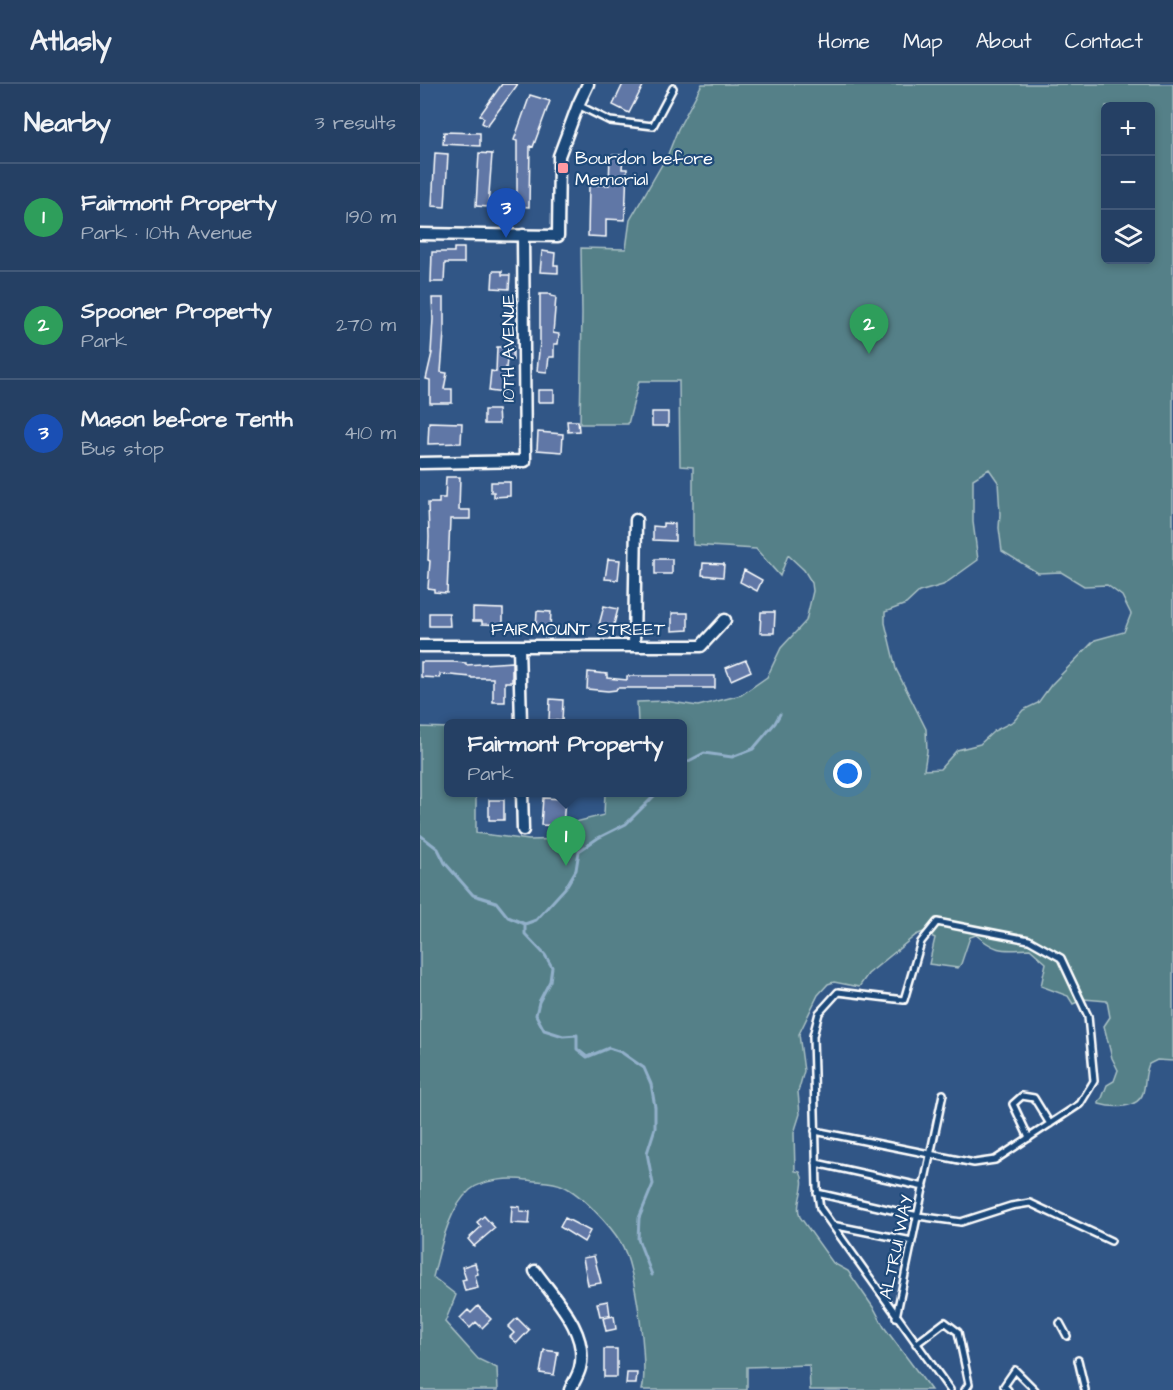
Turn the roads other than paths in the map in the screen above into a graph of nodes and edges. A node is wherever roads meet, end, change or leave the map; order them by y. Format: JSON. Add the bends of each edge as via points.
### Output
{"nodes":[{"id":1,"x":584,"y":86,"type":"edge"},
{"id":2,"x":673,"y":88,"type":"dead end"},
{"id":3,"x":578,"y":105,"type":"junction"},
{"id":4,"x":420,"y":234,"type":"edge"},
{"id":5,"x":523,"y":235,"type":"junction"},
{"id":6,"x":420,"y":463,"type":"edge"},
{"id":7,"x":636,"y":520,"type":"dead end"},
{"id":8,"x":725,"y":620,"type":"dead end"},
{"id":9,"x":634,"y":645,"type":"junction"},
{"id":10,"x":420,"y":646,"type":"edge"},
{"id":11,"x":519,"y":646,"type":"junction"},
{"id":12,"x":521,"y":719,"type":"edge"},
{"id":13,"x":522,"y":797,"type":"edge"},
{"id":14,"x":523,"y":830,"type":"dead end"},
{"id":15,"x":943,"y":1094,"type":"dead end"},
{"id":16,"x":1050,"y":1124,"type":"junction"},
{"id":17,"x":815,"y":1131,"type":"junction"},
{"id":18,"x":1029,"y":1138,"type":"junction"},
{"id":19,"x":930,"y":1155,"type":"junction"},
{"id":20,"x":816,"y":1163,"type":"junction"},
{"id":21,"x":924,"y":1187,"type":"junction"},
{"id":22,"x":818,"y":1193,"type":"junction"},
{"id":23,"x":918,"y":1216,"type":"junction"},
{"id":24,"x":832,"y":1225,"type":"junction"},
{"id":25,"x":912,"y":1241,"type":"junction"},
{"id":26,"x":1111,"y":1241,"type":"dead end"},
{"id":27,"x":535,"y":1271,"type":"dead end"},
{"id":28,"x":896,"y":1317,"type":"junction"},
{"id":29,"x":1060,"y":1323,"type":"dead end"},
{"id":30,"x":1067,"y":1336,"type":"dead end"},
{"id":31,"x":916,"y":1344,"type":"junction"},
{"id":32,"x":1078,"y":1360,"type":"dead end"},
{"id":33,"x":570,"y":1390,"type":"edge"},
{"id":34,"x":950,"y":1390,"type":"edge"},
{"id":35,"x":965,"y":1390,"type":"edge"},
{"id":36,"x":1008,"y":1390,"type":"edge"},
{"id":37,"x":1035,"y":1390,"type":"edge"},
{"id":38,"x":1085,"y":1390,"type":"edge"}],
"edges":[{"from":1,"to":3,"type":"street"},
{"from":2,"to":3,"type":"lane","via":[[653,126],[610,121]]},
{"from":3,"to":5,"type":"street","via":[[559,156],[558,236]]},
{"from":4,"to":5,"type":"street"},
{"from":5,"to":6,"type":"street","name":"10TH AVENUE","via":[[525,461]]},
{"from":7,"to":9,"type":"street"},
{"from":8,"to":9,"type":"street","name":"FAIRMOUNT STREET","via":[[701,646]]},
{"from":9,"to":11,"type":"street","name":"FAIRMOUNT STREET"},
{"from":10,"to":11,"type":"street","name":"FAIRMOUNT STREET"},
{"from":11,"to":12,"type":"street"},
{"from":13,"to":14,"type":"street"},
{"from":15,"to":19,"type":"lane","name":"ALTRUI WAY"},
{"from":16,"to":17,"type":"lane","via":[[1080,1104],[1094,1081],[1089,1016],[1061,958],[1029,940],[937,922],[921,942],[904,1000],[838,992],[819,1013],[813,1036]]},
{"from":16,"to":18,"type":"lane"},
{"from":16,"to":18,"type":"lane","via":[[1034,1098],[1022,1096],[1013,1104]]},
{"from":17,"to":19,"type":"lane"},
{"from":17,"to":20,"type":"lane"},
{"from":18,"to":19,"type":"lane","via":[[995,1160],[974,1163]]},
{"from":19,"to":21,"type":"lane","name":"ALTRUI WAY"},
{"from":20,"to":21,"type":"lane"},
{"from":20,"to":22,"type":"lane"},
{"from":21,"to":23,"type":"lane","name":"ALTRUI WAY"},
{"from":22,"to":23,"type":"lane"},
{"from":22,"to":24,"type":"lane","via":[[820,1208]]},
{"from":23,"to":25,"type":"lane","name":"ALTRUI WAY"},
{"from":23,"to":26,"type":"lane","via":[[961,1222],[1030,1203]]},
{"from":24,"to":25,"type":"lane"},
{"from":24,"to":28,"type":"lane"},
{"from":25,"to":28,"type":"lane","name":"ALTRUI WAY"},
{"from":27,"to":33,"type":"street","via":[[576,1333],[581,1359]]},
{"from":28,"to":31,"type":"lane","name":"ALTRUI WAY"},
{"from":29,"to":30,"type":"lane"},
{"from":31,"to":34,"type":"lane","name":"ALTRUI WAY"},
{"from":31,"to":35,"type":"lane","via":[[945,1322],[958,1332],[969,1384]]},
{"from":32,"to":38,"type":"lane"},
{"from":36,"to":37,"type":"lane","via":[[1004,1386],[1015,1370]]}]}
